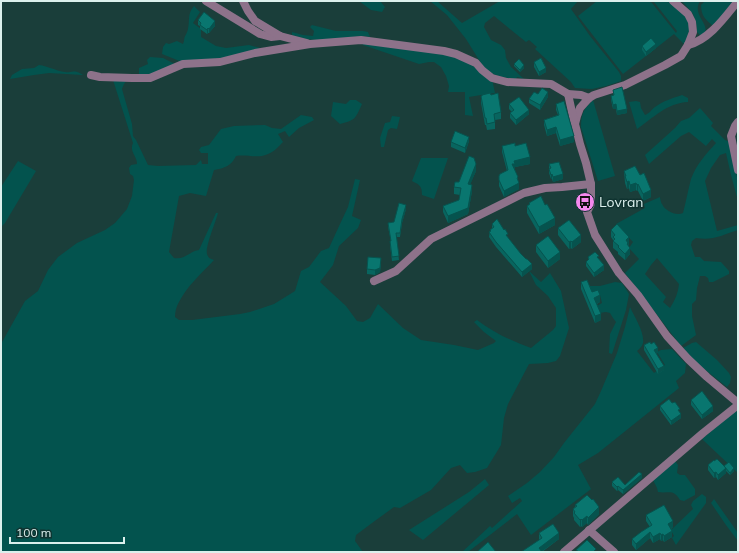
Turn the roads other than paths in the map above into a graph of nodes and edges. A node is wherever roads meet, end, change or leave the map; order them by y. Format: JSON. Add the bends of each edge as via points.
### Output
{"nodes":[{"id":1,"x":206,"y":1,"type":"edge"},
{"id":2,"x":243,"y":1,"type":"edge"},
{"id":3,"x":673,"y":1,"type":"edge"},
{"id":4,"x":738,"y":1,"type":"edge"},
{"id":5,"x":280,"y":36,"type":"junction"},
{"id":6,"x":310,"y":44,"type":"junction"},
{"id":7,"x":688,"y":45,"type":"junction"},
{"id":8,"x":91,"y":75,"type":"dead end"},
{"id":9,"x":568,"y":94,"type":"junction"},
{"id":10,"x":589,"y":98,"type":"junction"},
{"id":11,"x":738,"y":122,"type":"edge"},
{"id":12,"x":575,"y":124,"type":"junction"},
{"id":13,"x":738,"y":170,"type":"edge"},
{"id":14,"x":591,"y":184,"type":"junction"},
{"id":15,"x":374,"y":281,"type":"dead end"},
{"id":16,"x":738,"y":404,"type":"edge"},
{"id":17,"x":589,"y":530,"type":"junction"},
{"id":18,"x":564,"y":552,"type":"edge"},
{"id":19,"x":614,"y":552,"type":"edge"}],
"edges":[{"from":1,"to":5,"type":"street","via":[[260,34]]},
{"from":2,"to":5,"type":"street","via":[[255,21]]},
{"from":3,"to":7,"type":"street","via":[[688,14],[692,22],[693,32]]},
{"from":4,"to":7,"type":"street","via":[[721,23],[694,44]]},
{"from":5,"to":6,"type":"street"},
{"from":6,"to":8,"type":"street","via":[[220,62],[183,64],[150,78]]},
{"from":6,"to":9,"type":"street","via":[[361,40],[444,51],[476,63],[492,78],[507,82],[551,84]]},
{"from":7,"to":10,"type":"street","via":[[681,56],[665,65],[625,85]]},
{"from":9,"to":10,"type":"street"},
{"from":9,"to":12,"type":"street"},
{"from":10,"to":12,"type":"street","via":[[580,108]]},
{"from":11,"to":13,"type":"street","via":[[731,136]]},
{"from":12,"to":14,"type":"street"},
{"from":14,"to":15,"type":"street","via":[[545,188],[524,193],[430,239],[396,271]]},
{"from":14,"to":16,"type":"street","via":[[591,204],[587,212],[595,235],[619,273],[667,336]]},
{"from":16,"to":17,"type":"street"},
{"from":17,"to":18,"type":"street"},
{"from":17,"to":19,"type":"street"}]}
